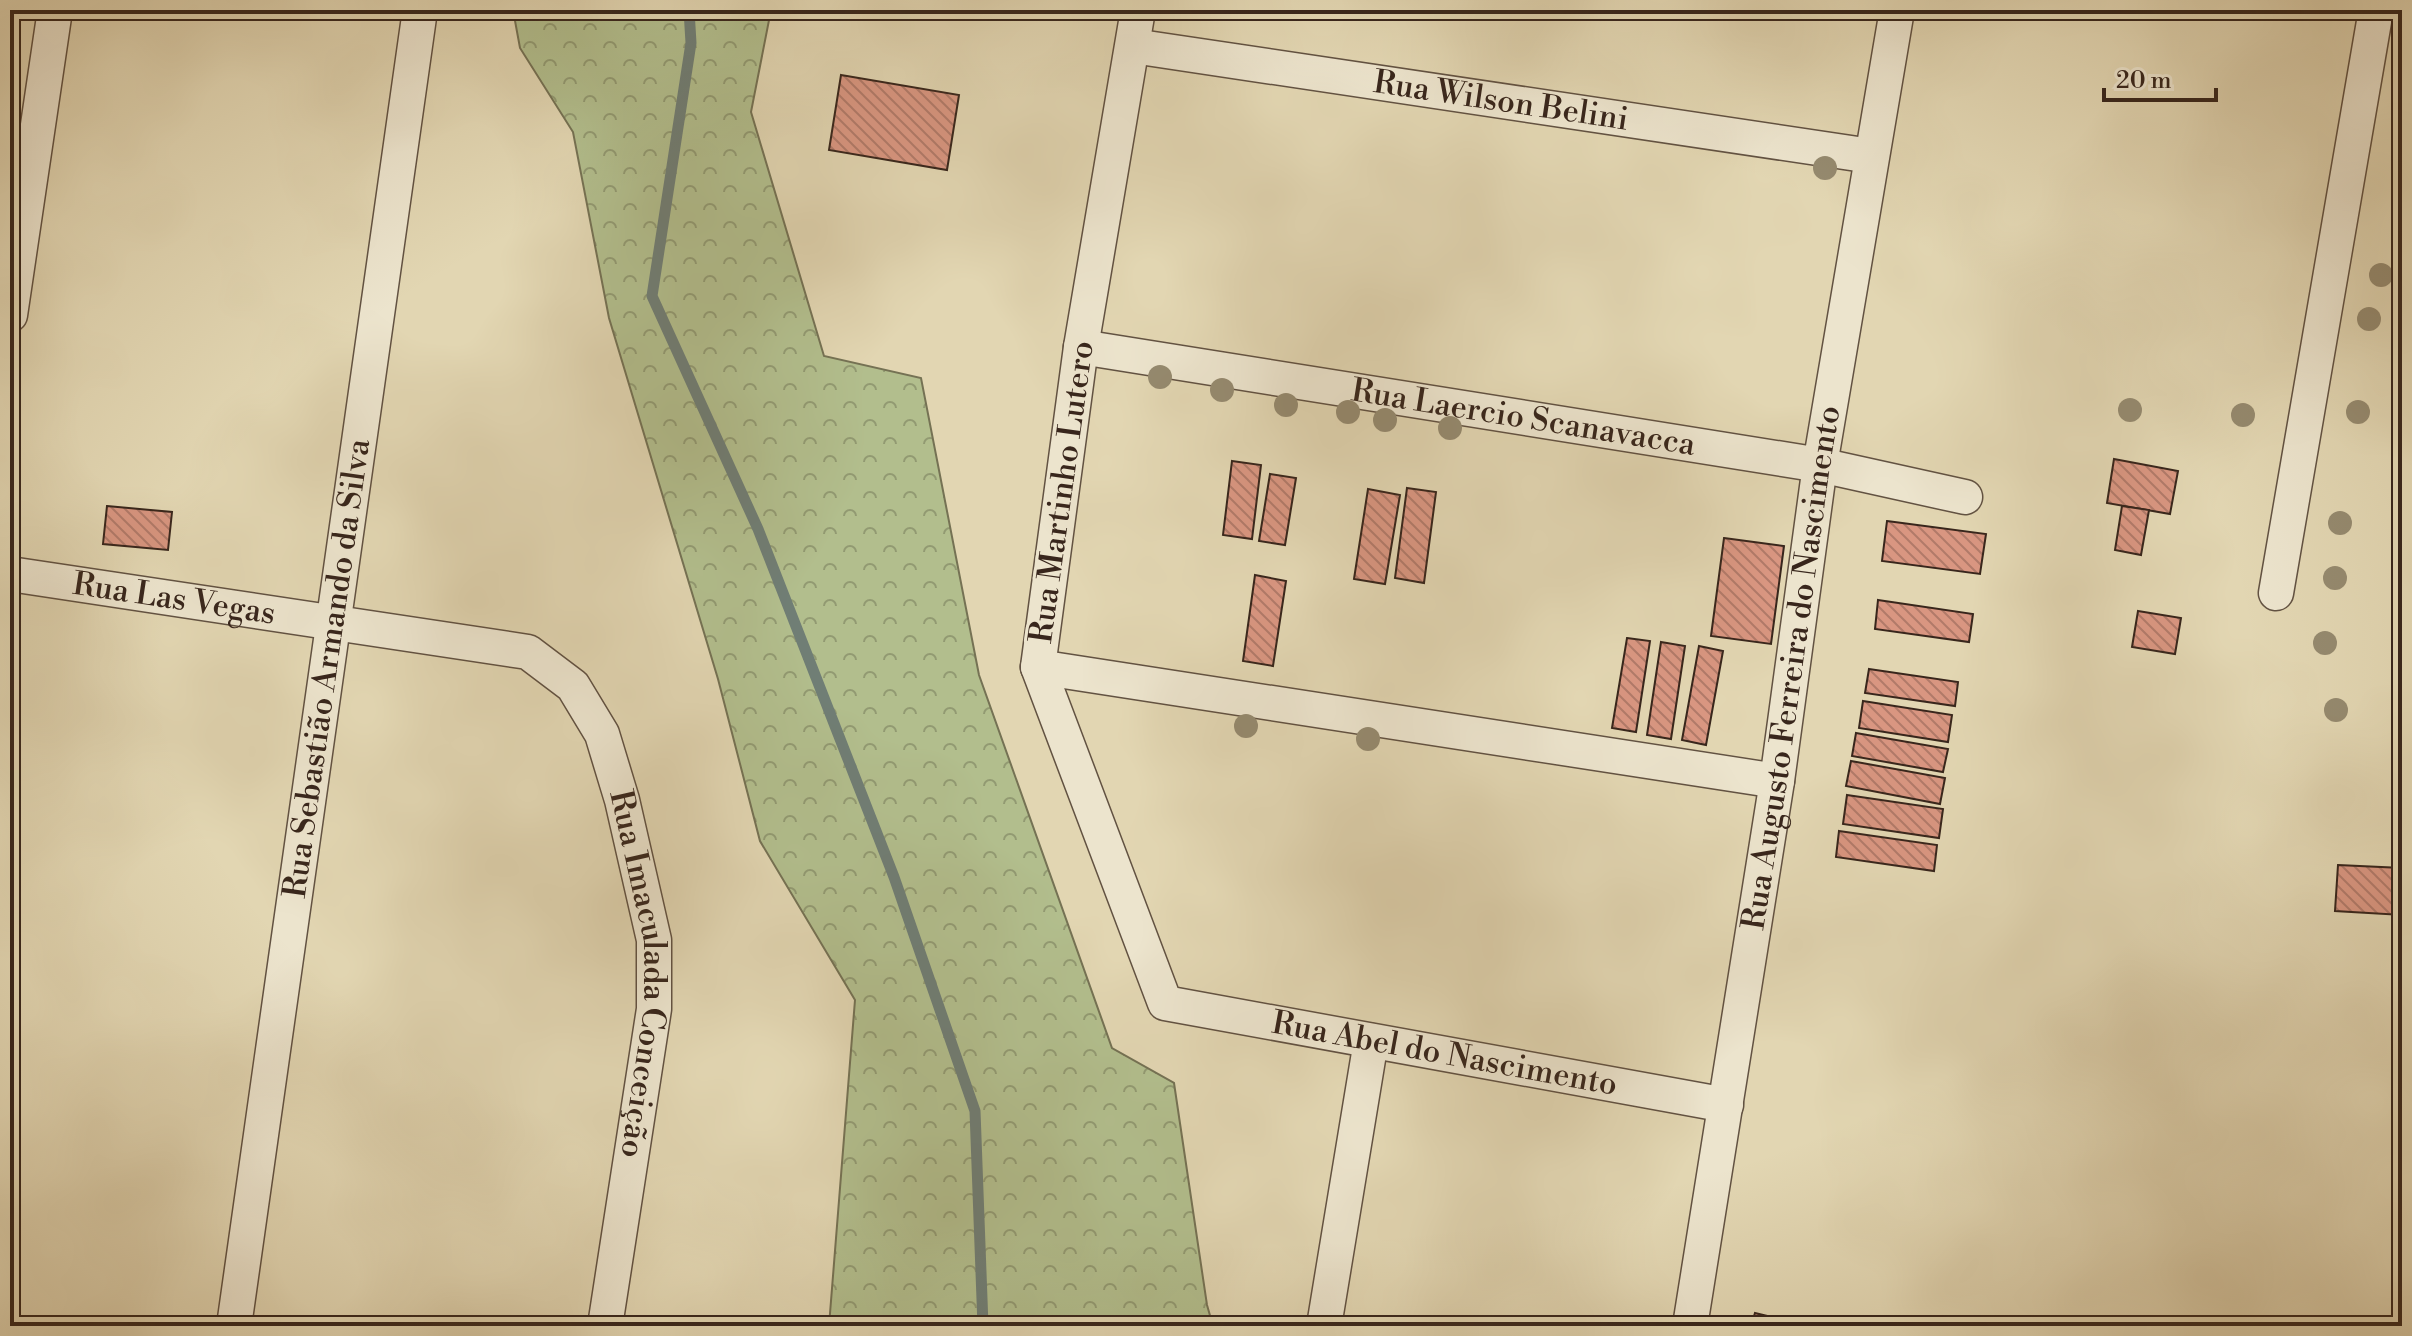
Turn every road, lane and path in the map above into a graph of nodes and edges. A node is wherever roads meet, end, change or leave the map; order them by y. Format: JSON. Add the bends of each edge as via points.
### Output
{"nodes":[{"id":1,"x":55,"y":10,"type":"edge"},
{"id":2,"x":420,"y":10,"type":"edge"},
{"id":3,"x":1138,"y":10,"type":"edge"},
{"id":4,"x":1897,"y":10,"type":"edge"},
{"id":5,"x":2376,"y":10,"type":"edge"},
{"id":6,"x":1133,"y":46,"type":"junction"},
{"id":7,"x":1871,"y":156,"type":"junction"},
{"id":8,"x":10,"y":315,"type":"edge"},
{"id":9,"x":1081,"y":347,"type":"junction"},
{"id":10,"x":1820,"y":465,"type":"junction"},
{"id":11,"x":1965,"y":497,"type":"dead end"},
{"id":12,"x":10,"y":574,"type":"edge"},
{"id":13,"x":2276,"y":593,"type":"dead end"},
{"id":14,"x":334,"y":621,"type":"junction"},
{"id":15,"x":528,"y":652,"type":"joint"},
{"id":16,"x":1038,"y":667,"type":"junction"},
{"id":17,"x":1777,"y":781,"type":"junction"},
{"id":18,"x":1165,"y":1003,"type":"joint"},
{"id":19,"x":1371,"y":1041,"type":"junction"},
{"id":20,"x":1726,"y":1105,"type":"junction"},
{"id":21,"x":234,"y":1326,"type":"edge"},
{"id":22,"x":605,"y":1326,"type":"edge"},
{"id":23,"x":1324,"y":1326,"type":"edge"},
{"id":24,"x":1690,"y":1326,"type":"edge"}],
"edges":[{"from":1,"to":8,"type":"street"},
{"from":2,"to":14,"type":"street","name":"Rua Sebastião Armando da Silva"},
{"from":3,"to":6,"type":"street","name":"Rua Martinho Lutero"},
{"from":4,"to":7,"type":"street","name":"Rua Augusto Ferreira do Nascimento"},
{"from":5,"to":13,"type":"street"},
{"from":6,"to":7,"type":"street","name":"Rua Wilson Belini"},
{"from":6,"to":9,"type":"street","name":"Rua Martinho Lutero"},
{"from":7,"to":10,"type":"street","name":"Rua Augusto Ferreira do Nascimento"},
{"from":9,"to":10,"type":"street","name":"Rua Laercio Scanavacca"},
{"from":9,"to":16,"type":"street","name":"Rua Martinho Lutero"},
{"from":10,"to":11,"type":"street","name":"Rua Laercio Scanavacca"},
{"from":10,"to":17,"type":"street","name":"Rua Augusto Ferreira do Nascimento"},
{"from":12,"to":14,"type":"street","name":"Rua Las Vegas"},
{"from":14,"to":15,"type":"street","name":"Rua Las Vegas"},
{"from":14,"to":21,"type":"street","name":"Rua Sebastião Armando da Silva"},
{"from":15,"to":22,"type":"street","name":"Rua Imaculada Conceição","via":[[573,686],[602,734],[654,940],[654,1009]]},
{"from":16,"to":17,"type":"street"},
{"from":16,"to":18,"type":"street","name":"Rua Martinho Lutero"},
{"from":17,"to":20,"type":"street","name":"Rua Augusto Ferreira do Nascimento"},
{"from":18,"to":19,"type":"street","name":"Rua Abel do Nascimento"},
{"from":19,"to":20,"type":"street","name":"Rua Abel do Nascimento"},
{"from":19,"to":23,"type":"street"},
{"from":20,"to":24,"type":"street","name":"Rua Augusto Ferreira do Nascimento"}]}
